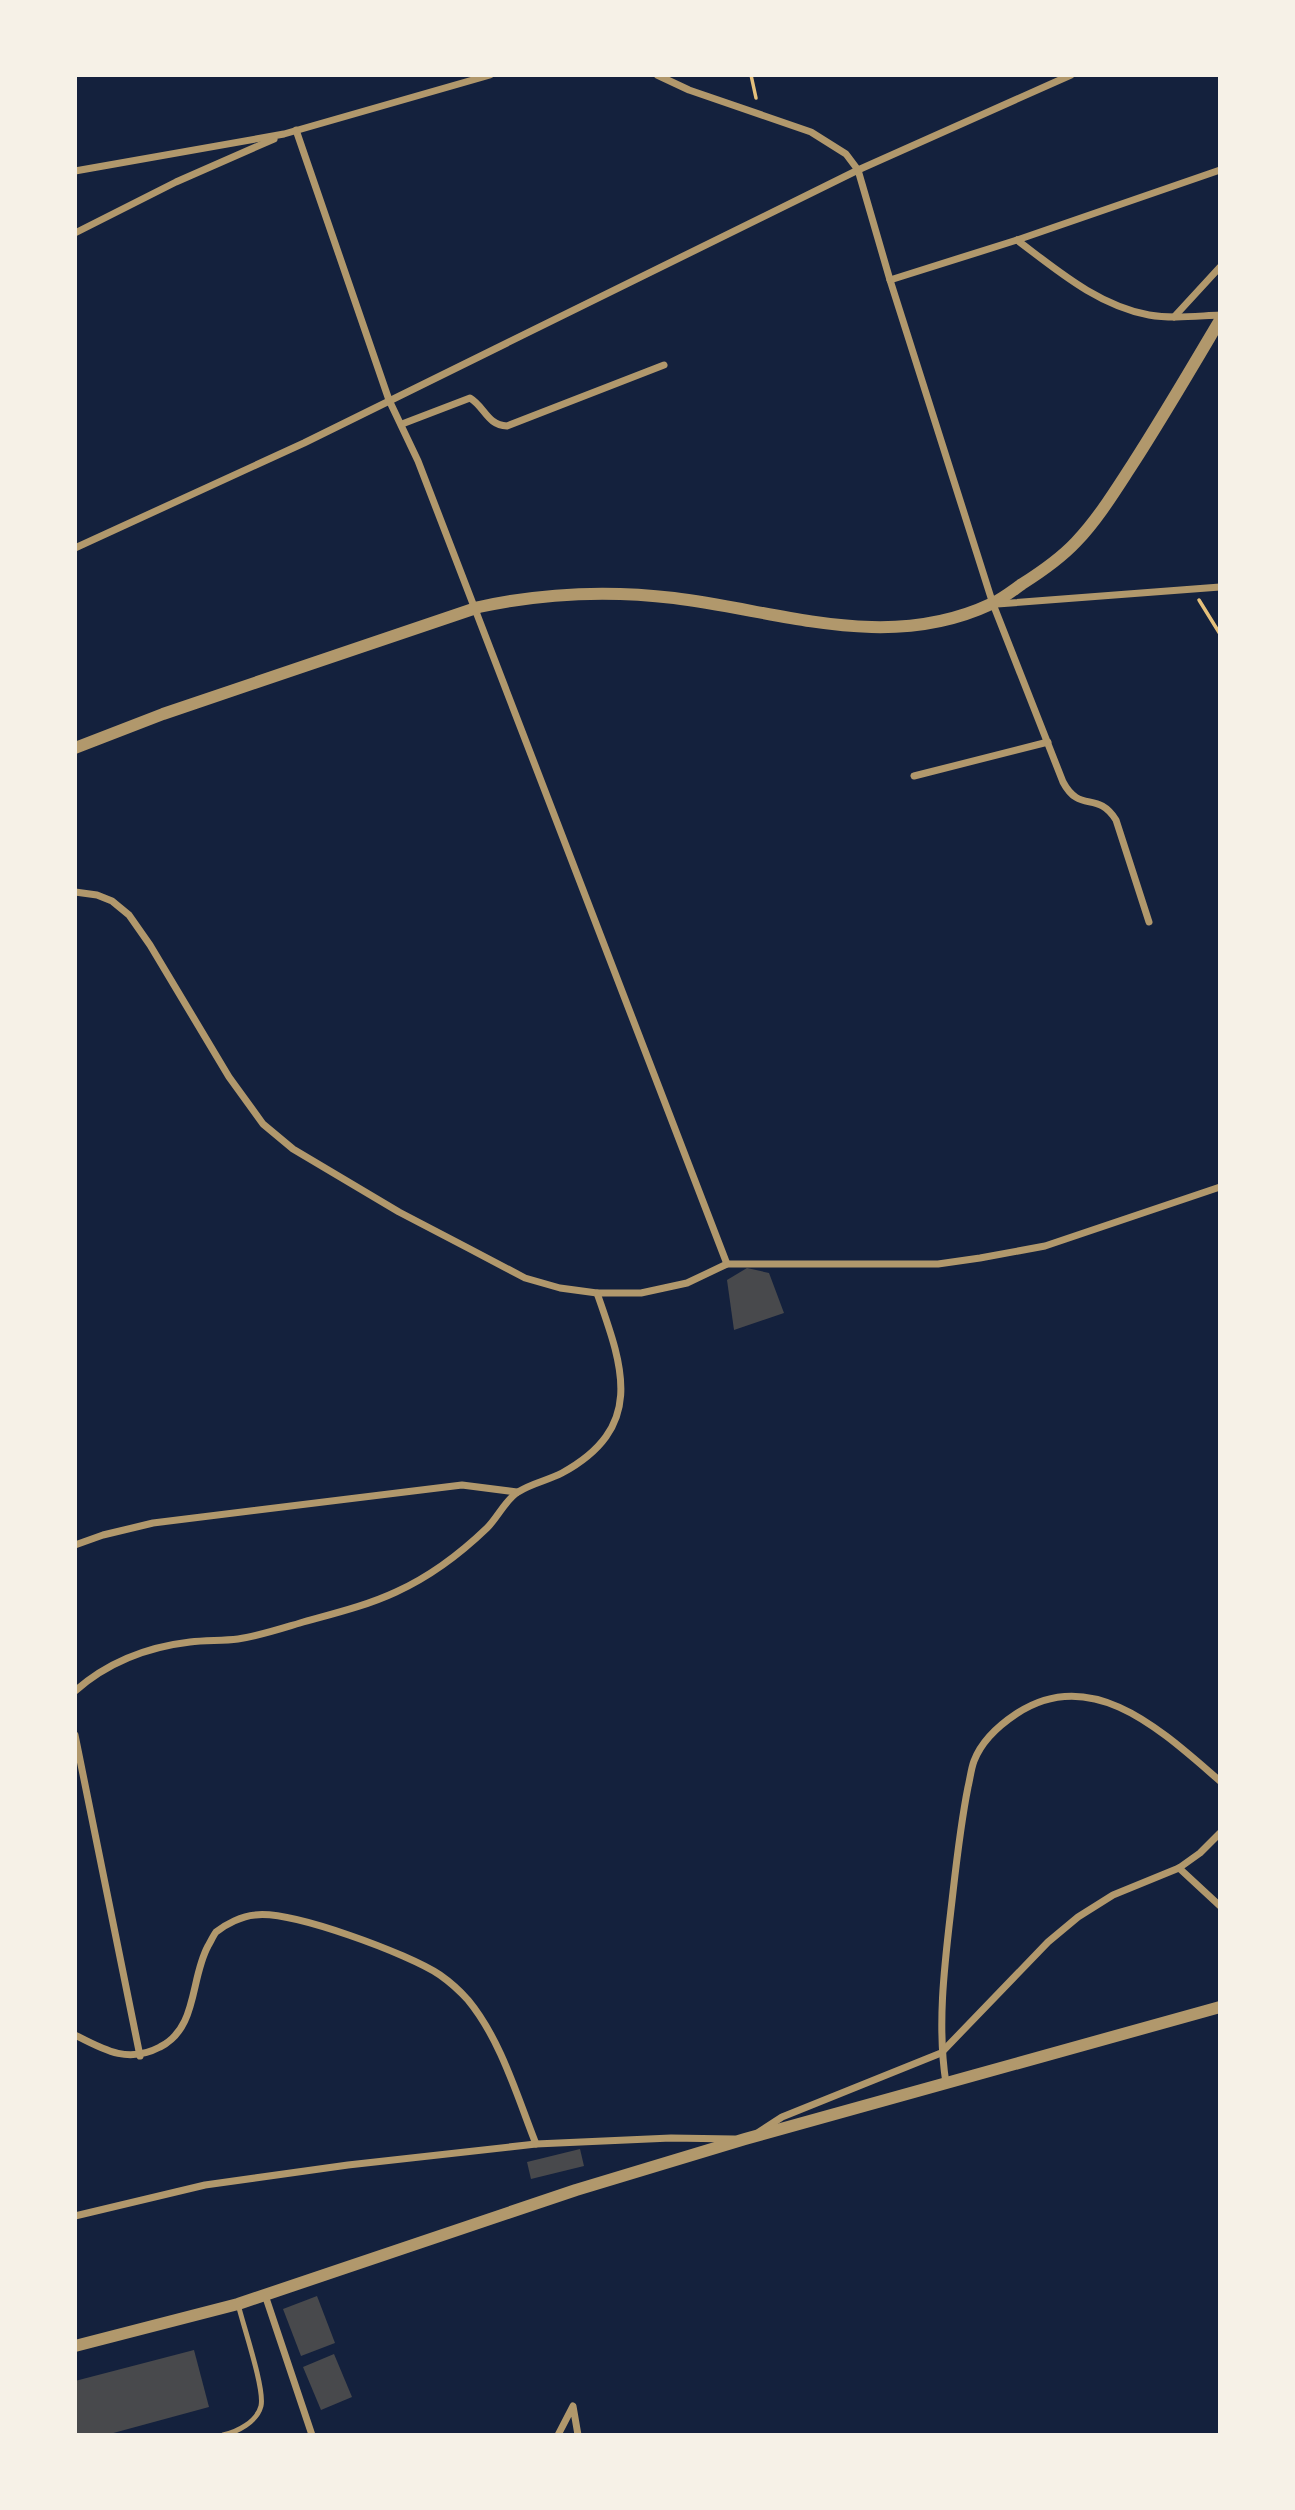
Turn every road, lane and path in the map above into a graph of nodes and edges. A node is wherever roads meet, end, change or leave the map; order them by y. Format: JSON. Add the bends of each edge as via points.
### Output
{"nodes":[{"id":1,"x":490,"y":75,"type":"edge"},
{"id":2,"x":657,"y":75,"type":"edge"},
{"id":3,"x":751,"y":75,"type":"edge"},
{"id":4,"x":1071,"y":75,"type":"edge"},
{"id":5,"x":759,"y":114,"type":"junction"},
{"id":6,"x":296,"y":130,"type":"junction"},
{"id":7,"x":284,"y":134,"type":"junction"},
{"id":8,"x":858,"y":170,"type":"junction"},
{"id":9,"x":1220,"y":170,"type":"edge"},
{"id":10,"x":75,"y":171,"type":"edge"},
{"id":11,"x":75,"y":233,"type":"edge"},
{"id":12,"x":1017,"y":240,"type":"junction"},
{"id":13,"x":1220,"y":267,"type":"edge"},
{"id":14,"x":890,"y":280,"type":"junction"},
{"id":15,"x":1174,"y":317,"type":"junction"},
{"id":16,"x":1220,"y":317,"type":"edge"},
{"id":17,"x":664,"y":365,"type":"dead end"},
{"id":18,"x":389,"y":400,"type":"junction"},
{"id":19,"x":402,"y":424,"type":"junction"},
{"id":20,"x":75,"y":548,"type":"edge"},
{"id":21,"x":1220,"y":587,"type":"edge"},
{"id":22,"x":1191,"y":588,"type":"junction"},
{"id":23,"x":993,"y":604,"type":"junction"},
{"id":24,"x":1220,"y":634,"type":"edge"},
{"id":25,"x":1048,"y":742,"type":"junction"},
{"id":26,"x":75,"y":748,"type":"edge"},
{"id":27,"x":914,"y":776,"type":"dead end"},
{"id":28,"x":75,"y":892,"type":"edge"},
{"id":29,"x":1150,"y":922,"type":"dead end"},
{"id":30,"x":1220,"y":1187,"type":"edge"},
{"id":31,"x":727,"y":1264,"type":"junction"},
{"id":32,"x":597,"y":1293,"type":"junction"},
{"id":33,"x":517,"y":1492,"type":"junction"},
{"id":34,"x":75,"y":1545,"type":"edge"},
{"id":35,"x":75,"y":1691,"type":"edge"},
{"id":36,"x":75,"y":1735,"type":"edge"},
{"id":37,"x":1220,"y":1781,"type":"edge"},
{"id":38,"x":1220,"y":1833,"type":"edge"},
{"id":39,"x":1179,"y":1868,"type":"junction"},
{"id":40,"x":1220,"y":1906,"type":"edge"},
{"id":41,"x":1220,"y":2007,"type":"edge"},
{"id":42,"x":75,"y":2035,"type":"edge"},
{"id":43,"x":941,"y":2053,"type":"junction"},
{"id":44,"x":140,"y":2056,"type":"junction"},
{"id":45,"x":946,"y":2083,"type":"junction"},
{"id":46,"x":750,"y":2138,"type":"junction"},
{"id":47,"x":536,"y":2144,"type":"junction"},
{"id":48,"x":75,"y":2216,"type":"edge"},
{"id":49,"x":265,"y":2295,"type":"junction"},
{"id":50,"x":238,"y":2304,"type":"junction"},
{"id":51,"x":75,"y":2346,"type":"edge"},
{"id":52,"x":223,"y":2435,"type":"edge"},
{"id":53,"x":312,"y":2435,"type":"edge"},
{"id":54,"x":558,"y":2435,"type":"edge"},
{"id":55,"x":578,"y":2435,"type":"edge"}],
"edges":[{"from":1,"to":6,"type":"street"},
{"from":2,"to":5,"type":"street"},
{"from":3,"to":5,"type":"path"},
{"from":4,"to":8,"type":"street"},
{"from":5,"to":8,"type":"street","via":[[833,144]]},
{"from":6,"to":7,"type":"street"},
{"from":6,"to":18,"type":"street"},
{"from":7,"to":10,"type":"street"},
{"from":7,"to":11,"type":"street"},
{"from":8,"to":14,"type":"street"},
{"from":8,"to":18,"type":"street"},
{"from":9,"to":12,"type":"street"},
{"from":12,"to":14,"type":"street"},
{"from":12,"to":15,"type":"street","via":[[1076,285],[1101,298],[1149,315]]},
{"from":13,"to":15,"type":"street"},
{"from":14,"to":23,"type":"street"},
{"from":15,"to":16,"type":"street"},
{"from":16,"to":23,"type":"street","via":[[1107,504],[1049,567]]},
{"from":17,"to":19,"type":"street","via":[[507,426],[488,419],[470,398]]},
{"from":18,"to":19,"type":"street"},
{"from":18,"to":20,"type":"street"},
{"from":19,"to":31,"type":"street"},
{"from":21,"to":22,"type":"street"},
{"from":22,"to":23,"type":"street"},
{"from":22,"to":24,"type":"path"},
{"from":23,"to":25,"type":"street"},
{"from":23,"to":26,"type":"street","via":[[951,620],[871,629],[626,594],[509,600],[163,714]]},
{"from":25,"to":27,"type":"street"},
{"from":25,"to":29,"type":"street","via":[[1070,795],[1104,805],[1116,820]]},
{"from":28,"to":32,"type":"street","via":[[112,901],[129,915],[229,1077],[263,1124],[293,1149],[399,1212],[525,1278]]},
{"from":30,"to":31,"type":"street","via":[[1045,1246],[980,1258],[938,1264]]},
{"from":31,"to":32,"type":"street","via":[[687,1283],[641,1293]]},
{"from":32,"to":33,"type":"street","via":[[621,1366],[622,1396],[614,1425],[579,1462]]},
{"from":33,"to":34,"type":"street","via":[[462,1485],[153,1523]]},
{"from":33,"to":35,"type":"street","via":[[489,1527],[448,1562],[397,1592],[239,1639],[155,1648],[118,1661]]},
{"from":36,"to":44,"type":"street"},
{"from":37,"to":43,"type":"street","via":[[1122,1707],[1096,1697],[1060,1696],[1031,1704],[987,1738],[974,1761],[958,1846]]},
{"from":38,"to":39,"type":"street"},
{"from":39,"to":40,"type":"street"},
{"from":39,"to":43,"type":"street","via":[[1112,1895],[1078,1917]]},
{"from":41,"to":45,"type":"street"},
{"from":42,"to":44,"type":"street","via":[[101,2048]]},
{"from":43,"to":45,"type":"street"},
{"from":43,"to":46,"type":"street","via":[[782,2117]]},
{"from":44,"to":47,"type":"street","via":[[169,2042],[186,2020],[202,1957],[215,1934],[255,1914],[292,1919],[408,1957],[441,1976],[466,1998],[484,2020]]},
{"from":45,"to":46,"type":"street"},
{"from":46,"to":47,"type":"street"},
{"from":46,"to":49,"type":"street","via":[[576,2190]]},
{"from":47,"to":48,"type":"street","via":[[205,2185]]},
{"from":49,"to":50,"type":"street"},
{"from":49,"to":53,"type":"street"},
{"from":50,"to":51,"type":"street"},
{"from":50,"to":52,"type":"lane","via":[[261,2406],[236,2432]]},
{"from":54,"to":55,"type":"street","via":[[573,2406]]}]}
